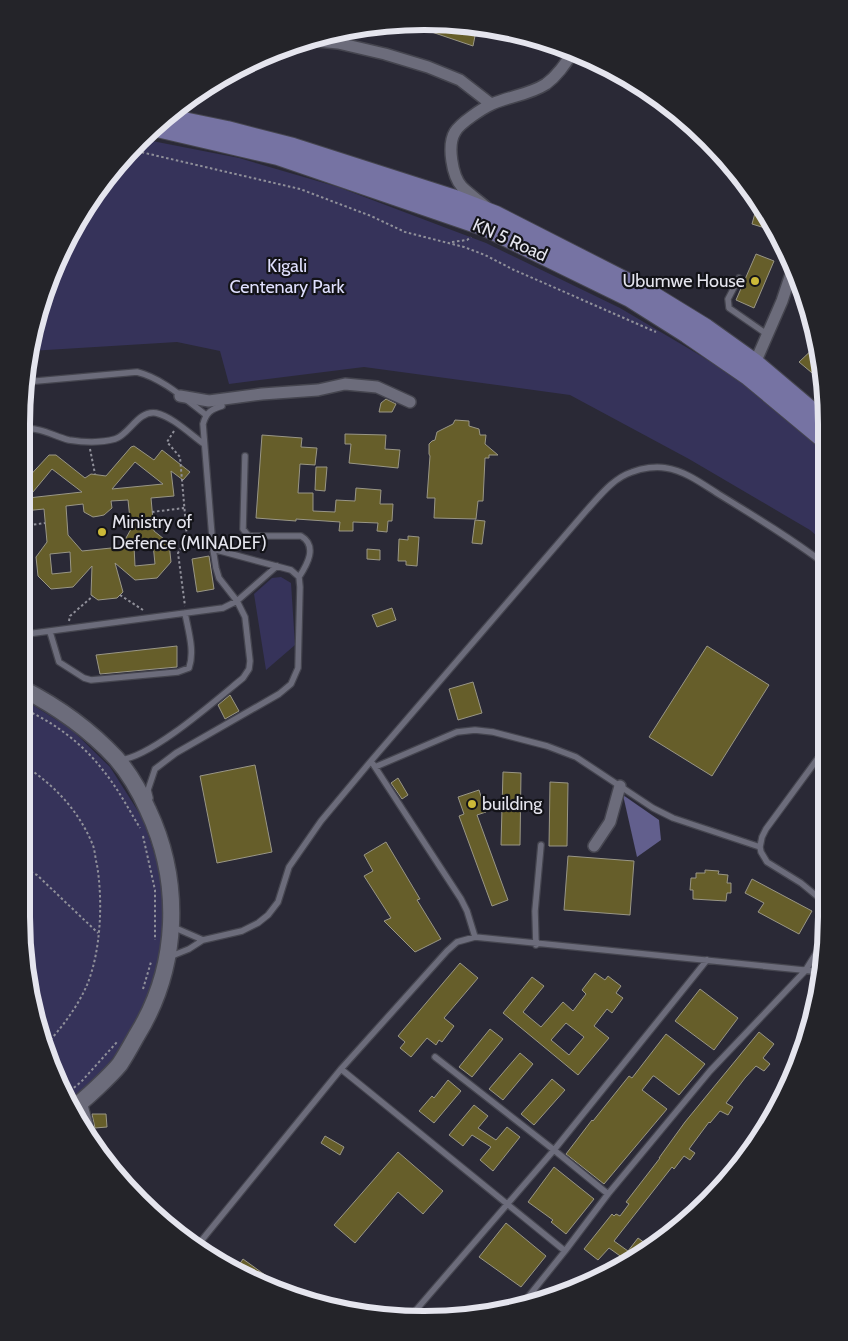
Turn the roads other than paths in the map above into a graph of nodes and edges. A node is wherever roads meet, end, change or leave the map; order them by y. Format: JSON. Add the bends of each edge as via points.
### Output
{"nodes":[{"id":1,"x":327,"y":42,"type":"edge"},
{"id":2,"x":569,"y":58,"type":"edge"},
{"id":3,"x":491,"y":104,"type":"junction"},
{"id":4,"x":174,"y":119,"type":"edge"},
{"id":5,"x":163,"y":129,"type":"edge"},
{"id":6,"x":496,"y":215,"type":"junction"},
{"id":7,"x":739,"y":278,"type":"dead end"},
{"id":8,"x":790,"y":278,"type":"edge"},
{"id":9,"x":768,"y":336,"type":"junction"},
{"id":10,"x":755,"y":363,"type":"junction"},
{"id":11,"x":32,"y":381,"type":"edge"},
{"id":12,"x":180,"y":396,"type":"junction"},
{"id":13,"x":410,"y":402,"type":"dead end"},
{"id":14,"x":222,"y":406,"type":"dead end"},
{"id":15,"x":206,"y":414,"type":"junction"},
{"id":16,"x":818,"y":416,"type":"edge"},
{"id":17,"x":30,"y":428,"type":"edge"},
{"id":18,"x":818,"y":434,"type":"edge"},
{"id":19,"x":204,"y":444,"type":"junction"},
{"id":20,"x":245,"y":456,"type":"dead end"},
{"id":21,"x":213,"y":549,"type":"junction"},
{"id":22,"x":818,"y":559,"type":"edge"},
{"id":23,"x":277,"y":566,"type":"junction"},
{"id":24,"x":299,"y":577,"type":"junction"},
{"id":25,"x":237,"y":601,"type":"junction"},
{"id":26,"x":185,"y":613,"type":"junction"},
{"id":27,"x":50,"y":632,"type":"junction"},
{"id":28,"x":30,"y":634,"type":"edge"},
{"id":29,"x":30,"y":693,"type":"edge"},
{"id":30,"x":818,"y":758,"type":"edge"},
{"id":31,"x":118,"y":760,"type":"junction"},
{"id":32,"x":371,"y":761,"type":"junction"},
{"id":33,"x":376,"y":767,"type":"junction"},
{"id":34,"x":620,"y":786,"type":"junction"},
{"id":35,"x":157,"y":829,"type":"junction"},
{"id":36,"x":541,"y":845,"type":"dead end"},
{"id":37,"x":594,"y":846,"type":"dead end"},
{"id":38,"x":760,"y":847,"type":"junction"},
{"id":39,"x":818,"y":897,"type":"edge"},
{"id":40,"x":172,"y":922,"type":"junction"},
{"id":41,"x":475,"y":937,"type":"junction"},
{"id":42,"x":203,"y":940,"type":"junction"},
{"id":43,"x":536,"y":944,"type":"junction"},
{"id":44,"x":816,"y":954,"type":"edge"},
{"id":45,"x":160,"y":957,"type":"junction"},
{"id":46,"x":707,"y":960,"type":"junction"},
{"id":47,"x":805,"y":971,"type":"junction"},
{"id":48,"x":814,"y":972,"type":"edge"},
{"id":49,"x":435,"y":1057,"type":"dead end"},
{"id":50,"x":341,"y":1069,"type":"junction"},
{"id":51,"x":78,"y":1104,"type":"edge"},
{"id":52,"x":90,"y":1126,"type":"edge"},
{"id":53,"x":554,"y":1150,"type":"junction"},
{"id":54,"x":608,"y":1194,"type":"junction"},
{"id":55,"x":508,"y":1205,"type":"junction"},
{"id":56,"x":200,"y":1242,"type":"edge"},
{"id":57,"x":565,"y":1251,"type":"junction"},
{"id":58,"x":528,"y":1297,"type":"edge"},
{"id":59,"x":416,"y":1311,"type":"edge"}],
"edges":[{"from":1,"to":3,"type":"street","via":[[428,67],[460,80]]},
{"from":2,"to":3,"type":"street","via":[[546,84],[529,93]]},
{"from":3,"to":6,"type":"street","via":[[455,131],[451,142],[452,164],[461,186]]},
{"from":4,"to":6,"type":"main road","name":"KN 5 Road","via":[[293,147]]},
{"from":5,"to":18,"type":"main road","name":"KN 5 Road","via":[[278,156],[485,227],[514,240],[630,298],[687,334],[748,376]]},
{"from":6,"to":10,"type":"main road","name":"KN 5 Road","via":[[649,293]]},
{"from":7,"to":9,"type":"lane","via":[[728,299],[729,308]]},
{"from":8,"to":9,"type":"street"},
{"from":9,"to":10,"type":"street"},
{"from":10,"to":16,"type":"main road","name":"KN 5 Road"},
{"from":11,"to":12,"type":"lane","via":[[136,372],[148,374]]},
{"from":12,"to":13,"type":"street","via":[[210,401],[318,390],[345,384],[377,387]]},
{"from":12,"to":15,"type":"lane"},
{"from":14,"to":15,"type":"lane"},
{"from":15,"to":19,"type":"lane"},
{"from":17,"to":19,"type":"lane","via":[[68,440],[116,439],[143,416],[153,413],[162,415]]},
{"from":19,"to":21,"type":"lane"},
{"from":20,"to":24,"type":"lane","via":[[243,529],[250,536],[306,538],[309,559]]},
{"from":21,"to":23,"type":"lane"},
{"from":21,"to":25,"type":"lane","via":[[219,578]]},
{"from":22,"to":32,"type":"lane","via":[[684,474],[666,468],[652,468],[622,476],[586,511]]},
{"from":23,"to":24,"type":"lane","via":[[291,570]]},
{"from":23,"to":25,"type":"lane"},
{"from":24,"to":35,"type":"lane","via":[[300,654],[291,684],[155,769],[148,790]]},
{"from":25,"to":26,"type":"lane","via":[[223,608]]},
{"from":25,"to":31,"type":"lane","via":[[246,617],[249,670],[166,738],[142,754]]},
{"from":26,"to":27,"type":"lane"},
{"from":26,"to":27,"type":"lane","via":[[191,661],[189,668],[178,672],[84,678],[59,662]]},
{"from":27,"to":28,"type":"lane"},
{"from":29,"to":31,"type":"main road","via":[[86,729]]},
{"from":30,"to":38,"type":"lane","via":[[766,829]]},
{"from":31,"to":35,"type":"main road","via":[[141,794]]},
{"from":32,"to":33,"type":"lane"},
{"from":32,"to":42,"type":"lane","via":[[289,867],[278,902],[268,915],[242,931]]},
{"from":33,"to":34,"type":"lane","via":[[457,732],[475,730],[547,746],[576,757]]},
{"from":33,"to":41,"type":"lane","via":[[461,899]]},
{"from":34,"to":37,"type":"street","via":[[610,822]]},
{"from":34,"to":38,"type":"lane","via":[[673,818]]},
{"from":35,"to":40,"type":"main road","via":[[169,875]]},
{"from":36,"to":43,"type":"lane","via":[[534,911]]},
{"from":38,"to":39,"type":"lane","via":[[767,862]]},
{"from":40,"to":42,"type":"lane","via":[[172,927]]},
{"from":40,"to":45,"type":"main road"},
{"from":41,"to":43,"type":"lane"},
{"from":41,"to":50,"type":"lane","via":[[457,942],[447,951]]},
{"from":42,"to":45,"type":"lane","via":[[189,949]]},
{"from":43,"to":46,"type":"lane"},
{"from":44,"to":47,"type":"lane"},
{"from":45,"to":51,"type":"main road","via":[[150,1014],[119,1064]]},
{"from":46,"to":47,"type":"lane"},
{"from":46,"to":53,"type":"lane"},
{"from":47,"to":48,"type":"lane"},
{"from":47,"to":54,"type":"lane","via":[[710,1071]]},
{"from":49,"to":53,"type":"lane"},
{"from":50,"to":55,"type":"lane"},
{"from":50,"to":56,"type":"lane"},
{"from":51,"to":52,"type":"lane"},
{"from":53,"to":54,"type":"lane"},
{"from":53,"to":55,"type":"lane"},
{"from":54,"to":57,"type":"lane"},
{"from":55,"to":57,"type":"lane"},
{"from":55,"to":59,"type":"lane"},
{"from":57,"to":58,"type":"lane"}]}
